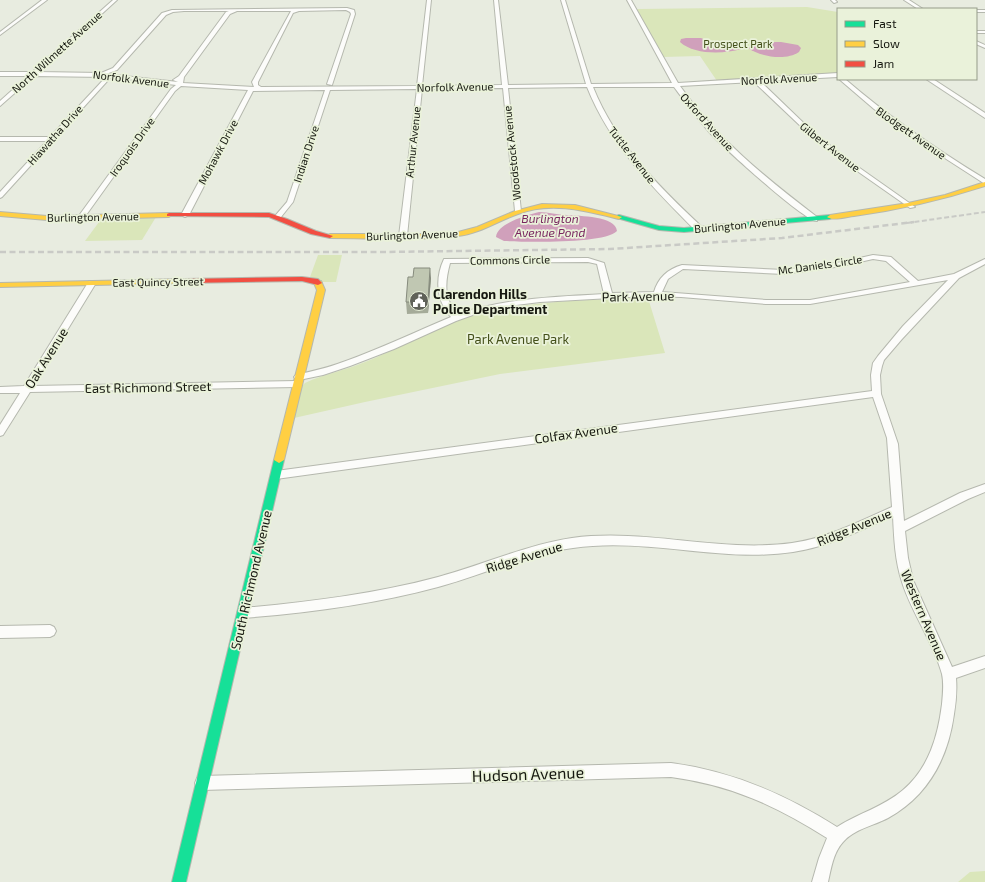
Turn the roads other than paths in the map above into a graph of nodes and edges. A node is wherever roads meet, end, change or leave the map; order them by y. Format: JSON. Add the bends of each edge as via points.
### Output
{"nodes":[{"id":1,"x":45,"y":0,"type":"edge"},
{"id":2,"x":114,"y":0,"type":"edge"},
{"id":3,"x":429,"y":0,"type":"edge"},
{"id":4,"x":496,"y":0,"type":"edge"},
{"id":5,"x":563,"y":0,"type":"edge"},
{"id":6,"x":629,"y":0,"type":"edge"},
{"id":7,"x":906,"y":0,"type":"edge"},
{"id":8,"x":919,"y":8,"type":"edge"},
{"id":9,"x":219,"y":9,"type":"junction"},
{"id":10,"x":242,"y":9,"type":"junction"},
{"id":11,"x":280,"y":9,"type":"junction"},
{"id":12,"x":303,"y":9,"type":"junction"},
{"id":13,"x":180,"y":10,"type":"junction"},
{"id":14,"x":291,"y":12,"type":"junction"},
{"id":15,"x":228,"y":13,"type":"junction"},
{"id":16,"x":164,"y":14,"type":"junction"},
{"id":17,"x":0,"y":34,"type":"edge"},
{"id":18,"x":115,"y":69,"type":"junction"},
{"id":19,"x":0,"y":74,"type":"edge"},
{"id":20,"x":33,"y":74,"type":"junction"},
{"id":21,"x":98,"y":74,"type":"junction"},
{"id":22,"x":110,"y":74,"type":"junction"},
{"id":23,"x":117,"y":75,"type":"junction"},
{"id":24,"x":837,"y":76,"type":"edge"},
{"id":25,"x":181,"y":77,"type":"junction"},
{"id":26,"x":755,"y":80,"type":"junction"},
{"id":27,"x":844,"y":80,"type":"edge"},
{"id":28,"x":931,"y":80,"type":"edge"},
{"id":29,"x":160,"y":82,"type":"junction"},
{"id":30,"x":254,"y":82,"type":"junction"},
{"id":31,"x":180,"y":84,"type":"junction"},
{"id":32,"x":675,"y":85,"type":"junction"},
{"id":33,"x":329,"y":86,"type":"junction"},
{"id":34,"x":505,"y":86,"type":"junction"},
{"id":35,"x":590,"y":86,"type":"junction"},
{"id":36,"x":419,"y":87,"type":"junction"},
{"id":37,"x":233,"y":88,"type":"junction"},
{"id":38,"x":251,"y":89,"type":"junction"},
{"id":39,"x":260,"y":89,"type":"junction"},
{"id":40,"x":0,"y":104,"type":"edge"},
{"id":41,"x":985,"y":116,"type":"edge"},
{"id":42,"x":0,"y":139,"type":"edge"},
{"id":43,"x":51,"y":139,"type":"junction"},
{"id":44,"x":985,"y":183,"type":"edge"},
{"id":45,"x":0,"y":196,"type":"edge"},
{"id":46,"x":912,"y":207,"type":"junction"},
{"id":47,"x":518,"y":211,"type":"junction"},
{"id":48,"x":0,"y":214,"type":"edge"},
{"id":49,"x":185,"y":215,"type":"junction"},
{"id":50,"x":279,"y":216,"type":"junction"},
{"id":51,"x":82,"y":217,"type":"junction"},
{"id":52,"x":814,"y":219,"type":"junction"},
{"id":53,"x":699,"y":229,"type":"junction"},
{"id":54,"x":404,"y":236,"type":"junction"},
{"id":55,"x":985,"y":261,"type":"edge"},
{"id":56,"x":956,"y":276,"type":"junction"},
{"id":57,"x":315,"y":281,"type":"joint"},
{"id":58,"x":92,"y":283,"type":"junction"},
{"id":59,"x":916,"y":283,"type":"junction"},
{"id":60,"x":0,"y":285,"type":"edge"},
{"id":61,"x":658,"y":294,"type":"junction"},
{"id":62,"x":609,"y":296,"type":"junction"},
{"id":63,"x":456,"y":318,"type":"junction"},
{"id":64,"x":298,"y":380,"type":"junction"},
{"id":65,"x":27,"y":389,"type":"junction"},
{"id":66,"x":0,"y":390,"type":"edge"},
{"id":67,"x":877,"y":393,"type":"junction"},
{"id":68,"x":0,"y":433,"type":"edge"},
{"id":69,"x":276,"y":475,"type":"junction"},
{"id":70,"x":985,"y":488,"type":"edge"},
{"id":71,"x":898,"y":509,"type":"junction"},
{"id":72,"x":900,"y":528,"type":"junction"},
{"id":73,"x":243,"y":614,"type":"junction"},
{"id":74,"x":50,"y":631,"type":"dead end"},
{"id":75,"x":0,"y":632,"type":"edge"},
{"id":76,"x":985,"y":662,"type":"edge"},
{"id":77,"x":948,"y":674,"type":"junction"},
{"id":78,"x":202,"y":783,"type":"junction"},
{"id":79,"x":838,"y":836,"type":"junction"},
{"id":80,"x":179,"y":882,"type":"edge"},
{"id":81,"x":820,"y":882,"type":"edge"}],
"edges":[{"from":1,"to":17,"type":"street"},
{"from":2,"to":20,"type":"street","name":"North Wilmette Avenue"},
{"from":3,"to":36,"type":"street","name":"Arthur Avenue"},
{"from":4,"to":34,"type":"street","name":"Woodstock Avenue"},
{"from":5,"to":35,"type":"street","name":"Tuttle Avenue"},
{"from":6,"to":32,"type":"street","name":"Oxford Avenue"},
{"from":7,"to":8,"type":"street"},
{"from":9,"to":10,"type":"street"},
{"from":9,"to":13,"type":"street"},
{"from":9,"to":15,"type":"street"},
{"from":10,"to":11,"type":"street"},
{"from":10,"to":15,"type":"street"},
{"from":11,"to":12,"type":"street"},
{"from":11,"to":14,"type":"street"},
{"from":12,"to":14,"type":"street"},
{"from":12,"to":33,"type":"street","name":"Indian Drive","via":[[349,10],[353,14]]},
{"from":13,"to":16,"type":"street"},
{"from":13,"to":16,"type":"street","via":[[166,9],[163,11]]},
{"from":14,"to":30,"type":"street"},
{"from":15,"to":25,"type":"street"},
{"from":16,"to":18,"type":"street"},
{"from":18,"to":21,"type":"street"},
{"from":18,"to":23,"type":"street"},
{"from":19,"to":20,"type":"street","name":"Norfolk Avenue"},
{"from":20,"to":21,"type":"street","name":"Norfolk Avenue"},
{"from":20,"to":40,"type":"street","name":"North Wilmette Avenue"},
{"from":21,"to":22,"type":"street","name":"Norfolk Avenue"},
{"from":22,"to":23,"type":"street","name":"Norfolk Avenue"},
{"from":22,"to":43,"type":"street","name":"Hiawatha Drive"},
{"from":23,"to":29,"type":"street","name":"Norfolk Avenue"},
{"from":24,"to":26,"type":"street","name":"Norfolk Avenue"},
{"from":25,"to":29,"type":"street"},
{"from":25,"to":31,"type":"street"},
{"from":26,"to":32,"type":"street","name":"Norfolk Avenue"},
{"from":26,"to":46,"type":"street","name":"Gilbert Avenue","via":[[787,113],[817,138]]},
{"from":27,"to":44,"type":"street","name":"Blodgett Avenue","via":[[899,126]]},
{"from":28,"to":41,"type":"street"},
{"from":29,"to":31,"type":"street","name":"Norfolk Avenue"},
{"from":30,"to":37,"type":"street"},
{"from":30,"to":39,"type":"street"},
{"from":31,"to":37,"type":"street","name":"Norfolk Avenue"},
{"from":31,"to":51,"type":"street","name":"Iroquois Drive","via":[[172,90]]},
{"from":32,"to":35,"type":"street","name":"Norfolk Avenue"},
{"from":32,"to":52,"type":"street","name":"Oxford Avenue","via":[[723,142],[762,178]]},
{"from":33,"to":36,"type":"street","name":"Norfolk Avenue"},
{"from":33,"to":39,"type":"street","name":"Norfolk Avenue","via":[[318,89]]},
{"from":33,"to":50,"type":"street","name":"Indian Drive","via":[[290,202]]},
{"from":34,"to":35,"type":"street","name":"Norfolk Avenue"},
{"from":34,"to":36,"type":"street","name":"Norfolk Avenue"},
{"from":34,"to":47,"type":"street","name":"Woodstock Avenue"},
{"from":35,"to":53,"type":"street","name":"Tuttle Avenue","via":[[599,109],[623,147],[650,180]]},
{"from":36,"to":54,"type":"street","name":"Arthur Avenue"},
{"from":37,"to":38,"type":"street","name":"Norfolk Avenue"},
{"from":38,"to":39,"type":"street","name":"Norfolk Avenue"},
{"from":38,"to":49,"type":"street","name":"Mohawk Drive"},
{"from":42,"to":43,"type":"street"},
{"from":43,"to":45,"type":"street","name":"Hiawatha Drive"},
{"from":44,"to":46,"type":"street","name":"Burlington Avenue","via":[[953,196]]},
{"from":46,"to":52,"type":"street","name":"Burlington Avenue"},
{"from":47,"to":53,"type":"street","name":"Burlington Avenue","via":[[548,206],[580,207],[660,228]]},
{"from":47,"to":54,"type":"street","name":"Burlington Avenue","via":[[466,233]]},
{"from":48,"to":51,"type":"street","name":"Burlington Avenue","via":[[31,218]]},
{"from":49,"to":50,"type":"street","name":"Burlington Avenue"},
{"from":49,"to":51,"type":"street","name":"Burlington Avenue"},
{"from":50,"to":54,"type":"street","name":"Burlington Avenue","via":[[316,234]]},
{"from":52,"to":53,"type":"street","name":"Burlington Avenue"},
{"from":55,"to":56,"type":"street","name":"Park Avenue"},
{"from":56,"to":59,"type":"street","name":"Park Avenue"},
{"from":56,"to":67,"type":"street","name":"Western Avenue","via":[[879,361],[875,377]]},
{"from":57,"to":58,"type":"street","name":"East Quincy Street","via":[[290,279]]},
{"from":57,"to":64,"type":"street","name":"South Richmond Avenue","via":[[320,285],[320,290]]},
{"from":58,"to":60,"type":"street","name":"East Quincy Street"},
{"from":58,"to":65,"type":"street","name":"Oak Avenue"},
{"from":59,"to":61,"type":"street","name":"Park Avenue","via":[[798,303]]},
{"from":59,"to":61,"type":"street","name":"Mc Daniels Circle","via":[[888,259],[873,257],[784,272],[682,267],[667,275],[659,285]]},
{"from":61,"to":62,"type":"street","name":"Park Avenue"},
{"from":62,"to":63,"type":"street","name":"Park Avenue","via":[[522,302],[482,309]]},
{"from":62,"to":63,"type":"street","name":"Commons Circle","via":[[600,263],[588,260],[447,261],[442,299]]},
{"from":63,"to":64,"type":"street","name":"Park Avenue","via":[[347,364]]},
{"from":64,"to":65,"type":"street","name":"East Richmond Street"},
{"from":64,"to":69,"type":"street","name":"South Richmond Avenue"},
{"from":65,"to":66,"type":"street","name":"East Richmond Street"},
{"from":65,"to":68,"type":"street","name":"Oak Avenue"},
{"from":67,"to":69,"type":"street","name":"Colfax Avenue"},
{"from":67,"to":71,"type":"street","name":"Western Avenue","via":[[892,438]]},
{"from":69,"to":73,"type":"street","name":"South Richmond Avenue"},
{"from":70,"to":72,"type":"street","name":"Ridge Avenue"},
{"from":71,"to":72,"type":"street","name":"Western Avenue"},
{"from":71,"to":73,"type":"street","name":"Ridge Avenue","via":[[839,535],[792,548],[736,549],[634,540],[587,541],[537,551],[464,575],[395,592]]},
{"from":72,"to":77,"type":"street","name":"Western Avenue","via":[[903,567],[909,586]]},
{"from":73,"to":78,"type":"street","name":"South Richmond Avenue"},
{"from":74,"to":75,"type":"street"},
{"from":76,"to":77,"type":"street"},
{"from":77,"to":79,"type":"street","name":"Western Avenue","via":[[949,706],[945,732],[922,782],[896,805]]},
{"from":78,"to":79,"type":"street","name":"Hudson Avenue","via":[[671,770],[709,775],[747,787],[808,816]]},
{"from":78,"to":80,"type":"street","name":"South Richmond Avenue"},
{"from":79,"to":81,"type":"street","via":[[826,859]]}]}
